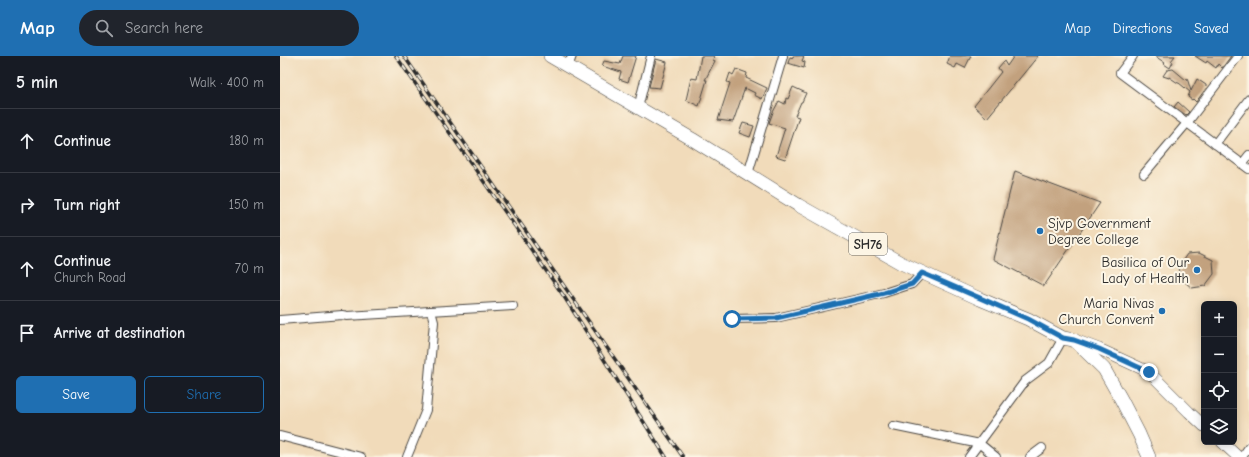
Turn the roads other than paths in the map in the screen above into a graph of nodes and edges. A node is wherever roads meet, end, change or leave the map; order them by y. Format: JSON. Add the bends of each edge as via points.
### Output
{"nodes":[{"id":1,"x":550,"y":56,"type":"edge"},
{"id":2,"x":651,"y":56,"type":"edge"},
{"id":3,"x":783,"y":56,"type":"edge"},
{"id":4,"x":1133,"y":56,"type":"edge"},
{"id":5,"x":1238,"y":56,"type":"edge"},
{"id":6,"x":570,"y":61,"type":"edge"},
{"id":7,"x":1249,"y":99,"type":"edge"},
{"id":8,"x":638,"y":108,"type":"junction"},
{"id":9,"x":1187,"y":123,"type":"junction"},
{"id":10,"x":1215,"y":144,"type":"junction"},
{"id":11,"x":1249,"y":155,"type":"edge"},
{"id":12,"x":1246,"y":166,"type":"edge"},
{"id":13,"x":748,"y":174,"type":"junction"},
{"id":14,"x":1144,"y":174,"type":"dead end"},
{"id":15,"x":922,"y":273,"type":"junction"},
{"id":16,"x":513,"y":306,"type":"dead end"},
{"id":17,"x":431,"y":311,"type":"junction"},
{"id":18,"x":732,"y":319,"type":"dead end"},
{"id":19,"x":280,"y":320,"type":"edge"},
{"id":20,"x":1069,"y":339,"type":"junction"},
{"id":21,"x":1201,"y":423,"type":"edge"},
{"id":22,"x":893,"y":426,"type":"dead end"},
{"id":23,"x":280,"y":436,"type":"edge"},
{"id":24,"x":980,"y":444,"type":"junction"},
{"id":25,"x":1225,"y":445,"type":"edge"},
{"id":26,"x":1249,"y":447,"type":"edge"},
{"id":27,"x":1042,"y":448,"type":"dead end"},
{"id":28,"x":361,"y":457,"type":"edge"},
{"id":29,"x":407,"y":457,"type":"edge"},
{"id":30,"x":969,"y":457,"type":"edge"},
{"id":31,"x":996,"y":457,"type":"edge"},
{"id":32,"x":1030,"y":457,"type":"edge"},
{"id":33,"x":1148,"y":457,"type":"edge"},
{"id":34,"x":1238,"y":457,"type":"edge"},
{"id":35,"x":1242,"y":457,"type":"edge"}],
"edges":[{"from":1,"to":6,"type":"main road","number":"SH76"},
{"from":2,"to":8,"type":"street"},
{"from":3,"to":13,"type":"street"},
{"from":4,"to":9,"type":"street","via":[[1120,73]]},
{"from":5,"to":9,"type":"street"},
{"from":6,"to":8,"type":"main road","number":"SH76"},
{"from":7,"to":10,"type":"street"},
{"from":8,"to":13,"type":"main road","number":"SH76"},
{"from":9,"to":10,"type":"street"},
{"from":9,"to":14,"type":"street"},
{"from":10,"to":12,"type":"street"},
{"from":11,"to":12,"type":"street"},
{"from":13,"to":15,"type":"main road","number":"SH76","via":[[798,205]]},
{"from":15,"to":18,"type":"street","via":[[912,284],[884,293],[776,318]]},
{"from":15,"to":20,"type":"main road","number":"SH76"},
{"from":16,"to":17,"type":"street"},
{"from":17,"to":19,"type":"street"},
{"from":17,"to":29,"type":"street","via":[[434,322],[426,410]]},
{"from":20,"to":21,"type":"street","via":[[1099,349],[1149,372]]},
{"from":20,"to":24,"type":"street","via":[[1049,363],[1025,381]]},
{"from":20,"to":33,"type":"main road","number":"SH76","via":[[1104,369],[1136,427]]},
{"from":22,"to":24,"type":"street"},
{"from":23,"to":28,"type":"street"},
{"from":24,"to":30,"type":"street"},
{"from":24,"to":31,"type":"street"},
{"from":25,"to":34,"type":"street"},
{"from":26,"to":35,"type":"street"},
{"from":27,"to":32,"type":"street"}]}
